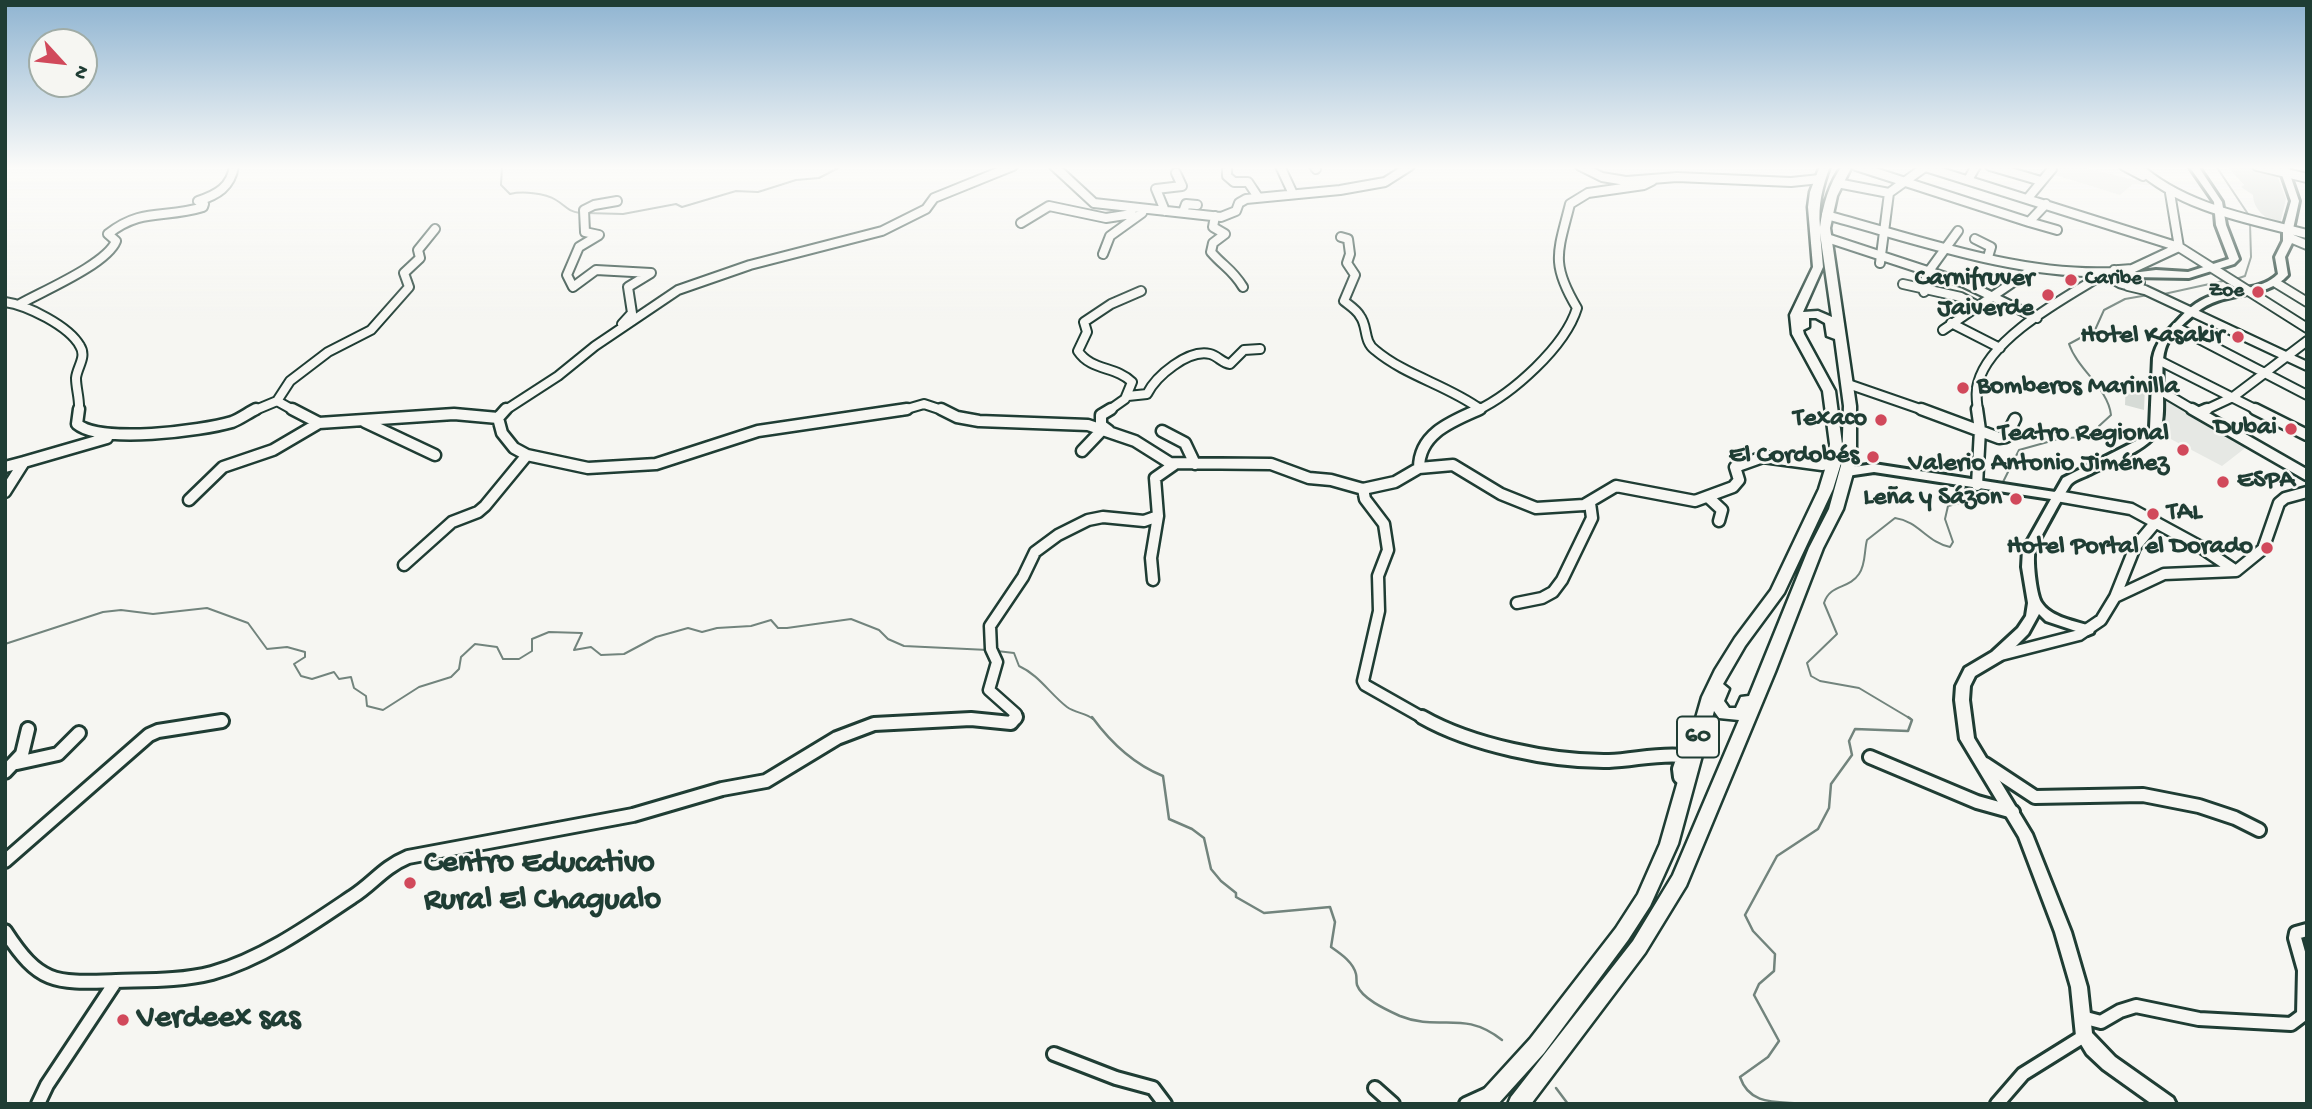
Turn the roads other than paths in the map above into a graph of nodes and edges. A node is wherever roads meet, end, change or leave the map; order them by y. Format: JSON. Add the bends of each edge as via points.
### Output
{"nodes":[{"id":1,"x":132,"y":218,"type":"edge"},
{"id":2,"x":585,"y":218,"type":"edge"},
{"id":3,"x":912,"y":218,"type":"edge"},
{"id":4,"x":1030,"y":218,"type":"edge"},
{"id":5,"x":1136,"y":218,"type":"edge"},
{"id":6,"x":1216,"y":218,"type":"edge"},
{"id":7,"x":1566,"y":218,"type":"edge"},
{"id":8,"x":1814,"y":218,"type":"edge"},
{"id":9,"x":1826,"y":218,"type":"edge"},
{"id":10,"x":1836,"y":218,"type":"edge"},
{"id":11,"x":1884,"y":218,"type":"edge"},
{"id":12,"x":2016,"y":218,"type":"edge"},
{"id":13,"x":2033,"y":218,"type":"edge"},
{"id":14,"x":2089,"y":218,"type":"edge"},
{"id":15,"x":2174,"y":218,"type":"edge"},
{"id":16,"x":2220,"y":218,"type":"edge"},
{"id":17,"x":2251,"y":218,"type":"edge"},
{"id":18,"x":2291,"y":218,"type":"edge"},
{"id":19,"x":2029,"y":222,"type":"junction"},
{"id":20,"x":1021,"y":223,"type":"dead end"},
{"id":21,"x":435,"y":229,"type":"dead end"},
{"id":22,"x":1882,"y":230,"type":"junction"},
{"id":23,"x":2057,"y":230,"type":"dead end"},
{"id":24,"x":1958,"y":231,"type":"dead end"},
{"id":25,"x":2288,"y":233,"type":"junction"},
{"id":26,"x":2307,"y":234,"type":"edge"},
{"id":27,"x":1341,"y":237,"type":"dead end"},
{"id":28,"x":1827,"y":238,"type":"junction"},
{"id":29,"x":1975,"y":239,"type":"dead end"},
{"id":30,"x":2307,"y":245,"type":"edge"},
{"id":31,"x":1947,"y":246,"type":"junction"},
{"id":32,"x":2179,"y":247,"type":"junction"},
{"id":33,"x":1103,"y":254,"type":"dead end"},
{"id":34,"x":1988,"y":257,"type":"junction"},
{"id":35,"x":1880,"y":259,"type":"junction"},
{"id":36,"x":1832,"y":268,"type":"junction"},
{"id":37,"x":2034,"y":268,"type":"junction"},
{"id":38,"x":2211,"y":268,"type":"junction"},
{"id":39,"x":1817,"y":270,"type":"junction"},
{"id":40,"x":1929,"y":271,"type":"junction"},
{"id":41,"x":2109,"y":273,"type":"junction"},
{"id":42,"x":2138,"y":280,"type":"junction"},
{"id":43,"x":2276,"y":283,"type":"junction"},
{"id":44,"x":1903,"y":284,"type":"dead end"},
{"id":45,"x":1243,"y":287,"type":"dead end"},
{"id":46,"x":2242,"y":287,"type":"junction"},
{"id":47,"x":1141,"y":291,"type":"dead end"},
{"id":48,"x":1924,"y":291,"type":"junction"},
{"id":49,"x":1994,"y":296,"type":"junction"},
{"id":50,"x":5,"y":302,"type":"edge"},
{"id":51,"x":2307,"y":302,"type":"edge"},
{"id":52,"x":20,"y":304,"type":"junction"},
{"id":53,"x":1978,"y":306,"type":"junction"},
{"id":54,"x":2190,"y":311,"type":"junction"},
{"id":55,"x":2037,"y":318,"type":"junction"},
{"id":56,"x":1951,"y":323,"type":"junction"},
{"id":57,"x":2176,"y":327,"type":"junction"},
{"id":58,"x":2307,"y":328,"type":"edge"},
{"id":59,"x":1943,"y":330,"type":"dead end"},
{"id":60,"x":2307,"y":341,"type":"edge"},
{"id":61,"x":595,"y":346,"type":"junction"},
{"id":62,"x":2000,"y":348,"type":"junction"},
{"id":63,"x":1261,"y":349,"type":"dead end"},
{"id":64,"x":1843,"y":355,"type":"junction"},
{"id":65,"x":2287,"y":356,"type":"junction"},
{"id":66,"x":2158,"y":360,"type":"junction"},
{"id":67,"x":1817,"y":366,"type":"junction"},
{"id":68,"x":2307,"y":366,"type":"edge"},
{"id":69,"x":2264,"y":373,"type":"junction"},
{"id":70,"x":1848,"y":384,"type":"junction"},
{"id":71,"x":2156,"y":388,"type":"junction"},
{"id":72,"x":2307,"y":395,"type":"edge"},
{"id":73,"x":1128,"y":396,"type":"junction"},
{"id":74,"x":2231,"y":398,"type":"junction"},
{"id":75,"x":277,"y":401,"type":"junction"},
{"id":76,"x":1480,"y":409,"type":"junction"},
{"id":77,"x":2200,"y":412,"type":"junction"},
{"id":78,"x":498,"y":418,"type":"junction"},
{"id":79,"x":2015,"y":419,"type":"dead end"},
{"id":80,"x":364,"y":422,"type":"junction"},
{"id":81,"x":319,"y":423,"type":"junction"},
{"id":82,"x":1980,"y":429,"type":"junction"},
{"id":83,"x":1102,"y":430,"type":"junction"},
{"id":84,"x":1162,"y":431,"type":"dead end"},
{"id":85,"x":1112,"y":433,"type":"junction"},
{"id":86,"x":2307,"y":435,"type":"edge"},
{"id":87,"x":113,"y":436,"type":"junction"},
{"id":88,"x":1850,"y":450,"type":"junction"},
{"id":89,"x":1082,"y":451,"type":"dead end"},
{"id":90,"x":435,"y":455,"type":"dead end"},
{"id":91,"x":527,"y":455,"type":"junction"},
{"id":92,"x":24,"y":462,"type":"junction"},
{"id":93,"x":1175,"y":464,"type":"junction"},
{"id":94,"x":1195,"y":464,"type":"junction"},
{"id":95,"x":5,"y":467,"type":"edge"},
{"id":96,"x":1841,"y":467,"type":"junction"},
{"id":97,"x":1419,"y":468,"type":"junction"},
{"id":98,"x":1874,"y":468,"type":"junction"},
{"id":99,"x":2307,"y":475,"type":"edge"},
{"id":100,"x":1977,"y":485,"type":"junction"},
{"id":101,"x":1363,"y":489,"type":"junction"},
{"id":102,"x":5,"y":492,"type":"edge"},
{"id":103,"x":2307,"y":492,"type":"edge"},
{"id":104,"x":2057,"y":496,"type":"junction"},
{"id":105,"x":1707,"y":497,"type":"junction"},
{"id":106,"x":189,"y":500,"type":"dead end"},
{"id":107,"x":1590,"y":503,"type":"junction"},
{"id":108,"x":1158,"y":516,"type":"junction"},
{"id":109,"x":1719,"y":521,"type":"dead end"},
{"id":110,"x":2156,"y":522,"type":"junction"},
{"id":111,"x":404,"y":565,"type":"dead end"},
{"id":112,"x":2236,"y":571,"type":"junction"},
{"id":113,"x":1153,"y":580,"type":"dead end"},
{"id":114,"x":2115,"y":597,"type":"junction"},
{"id":115,"x":1517,"y":603,"type":"dead end"},
{"id":116,"x":2034,"y":603,"type":"junction"},
{"id":117,"x":2088,"y":630,"type":"junction"},
{"id":118,"x":1741,"y":642,"type":"junction"},
{"id":119,"x":1997,"y":656,"type":"junction"},
{"id":120,"x":1767,"y":672,"type":"junction"},
{"id":121,"x":222,"y":721,"type":"dead end"},
{"id":122,"x":28,"y":729,"type":"dead end"},
{"id":123,"x":79,"y":733,"type":"dead end"},
{"id":124,"x":1697,"y":740,"type":"junction"},
{"id":125,"x":1684,"y":756,"type":"junction"},
{"id":126,"x":1870,"y":757,"type":"dead end"},
{"id":127,"x":1979,"y":760,"type":"junction"},
{"id":128,"x":17,"y":763,"type":"junction"},
{"id":129,"x":5,"y":772,"type":"edge"},
{"id":130,"x":1686,"y":782,"type":"junction"},
{"id":131,"x":2014,"y":812,"type":"junction"},
{"id":132,"x":2259,"y":830,"type":"dead end"},
{"id":133,"x":5,"y":862,"type":"edge"},
{"id":134,"x":2307,"y":930,"type":"edge"},
{"id":135,"x":5,"y":931,"type":"edge"},
{"id":136,"x":116,"y":981,"type":"junction"},
{"id":137,"x":2082,"y":1017,"type":"junction"},
{"id":138,"x":2084,"y":1036,"type":"junction"},
{"id":139,"x":1054,"y":1054,"type":"dead end"},
{"id":140,"x":1376,"y":1088,"type":"dead end"},
{"id":141,"x":1489,"y":1098,"type":"edge"},
{"id":142,"x":38,"y":1104,"type":"edge"},
{"id":143,"x":1165,"y":1104,"type":"edge"},
{"id":144,"x":1394,"y":1104,"type":"edge"},
{"id":145,"x":1466,"y":1104,"type":"edge"},
{"id":146,"x":1518,"y":1104,"type":"edge"},
{"id":147,"x":1997,"y":1104,"type":"edge"},
{"id":148,"x":2167,"y":1104,"type":"edge"}],
"edges":[{"from":1,"to":52,"type":"street","via":[[108,234],[116,241],[106,255]]},
{"from":2,"to":61,"type":"street","via":[[585,232],[599,235],[575,253],[567,275],[573,287],[596,270],[651,273],[628,287],[632,313],[628,320]]},
{"from":3,"to":61,"type":"street","via":[[883,231],[750,265],[678,290]]},
{"from":4,"to":20,"type":"street"},
{"from":5,"to":33,"type":"street","via":[[1110,236]]},
{"from":6,"to":45,"type":"street","via":[[1213,227],[1225,234],[1213,243],[1211,252]]},
{"from":7,"to":76,"type":"street","via":[[1559,264],[1576,315],[1539,365],[1497,401]]},
{"from":8,"to":39,"type":"highway","number":"60"},
{"from":9,"to":28,"type":"highway","number":"60"},
{"from":10,"to":22,"type":"street"},
{"from":11,"to":22,"type":"street"},
{"from":12,"to":19,"type":"street"},
{"from":13,"to":19,"type":"street"},
{"from":14,"to":32,"type":"street"},
{"from":15,"to":32,"type":"street"},
{"from":16,"to":38,"type":"main road","via":[[2234,258]]},
{"from":17,"to":25,"type":"street"},
{"from":18,"to":25,"type":"main road"},
{"from":19,"to":23,"type":"street"},
{"from":21,"to":75,"type":"street","via":[[418,250],[420,258],[404,273],[409,287],[380,321],[290,381]]},
{"from":22,"to":31,"type":"street"},
{"from":22,"to":35,"type":"street"},
{"from":24,"to":31,"type":"street"},
{"from":25,"to":26,"type":"street"},
{"from":25,"to":30,"type":"street"},
{"from":25,"to":43,"type":"main road","via":[[2280,257],[2284,272]]},
{"from":27,"to":76,"type":"street","via":[[1348,239],[1347,263],[1355,275],[1344,301],[1362,316],[1368,343],[1405,370]]},
{"from":28,"to":35,"type":"street"},
{"from":28,"to":36,"type":"highway","number":"60"},
{"from":29,"to":34,"type":"street","via":[[1991,247]]},
{"from":31,"to":34,"type":"street"},
{"from":31,"to":40,"type":"street"},
{"from":32,"to":38,"type":"street"},
{"from":32,"to":42,"type":"street"},
{"from":34,"to":37,"type":"street"},
{"from":35,"to":40,"type":"street"},
{"from":36,"to":39,"type":"highway","via":[[1829,305],[1824,308],[1810,302]]},
{"from":36,"to":64,"type":"highway","number":"60"},
{"from":37,"to":41,"type":"street"},
{"from":37,"to":49,"type":"street"},
{"from":38,"to":42,"type":"main road","via":[[2189,275],[2156,273]]},
{"from":38,"to":46,"type":"street"},
{"from":39,"to":67,"type":"highway","number":"60","via":[[1796,315],[1798,334]]},
{"from":40,"to":48,"type":"street"},
{"from":40,"to":49,"type":"street"},
{"from":41,"to":42,"type":"street"},
{"from":41,"to":42,"type":"street","via":[[2128,286]]},
{"from":41,"to":55,"type":"street"},
{"from":42,"to":54,"type":"street"},
{"from":43,"to":46,"type":"main road"},
{"from":43,"to":51,"type":"street"},
{"from":44,"to":48,"type":"street"},
{"from":46,"to":54,"type":"main road"},
{"from":46,"to":58,"type":"street"},
{"from":47,"to":73,"type":"street","via":[[1087,318],[1087,332],[1078,351],[1098,367],[1129,377]]},
{"from":48,"to":53,"type":"street","via":[[1961,297]]},
{"from":49,"to":53,"type":"street"},
{"from":49,"to":55,"type":"street"},
{"from":50,"to":52,"type":"street"},
{"from":52,"to":87,"type":"street","via":[[80,345],[77,424]]},
{"from":53,"to":56,"type":"street"},
{"from":54,"to":57,"type":"main road"},
{"from":54,"to":65,"type":"street"},
{"from":55,"to":62,"type":"street"},
{"from":56,"to":59,"type":"street"},
{"from":56,"to":62,"type":"street"},
{"from":57,"to":66,"type":"main road","via":[[2161,345]]},
{"from":57,"to":69,"type":"street"},
{"from":60,"to":65,"type":"street"},
{"from":61,"to":78,"type":"street","via":[[558,376],[508,406]]},
{"from":62,"to":82,"type":"street","via":[[1984,366],[1977,384]]},
{"from":63,"to":73,"type":"street","via":[[1244,350],[1230,364],[1210,354],[1189,358],[1161,372],[1147,394]]},
{"from":64,"to":67,"type":"highway","via":[[1829,320],[1807,313],[1802,325],[1819,361]]},
{"from":64,"to":70,"type":"highway","number":"60"},
{"from":65,"to":68,"type":"street"},
{"from":65,"to":69,"type":"street"},
{"from":66,"to":71,"type":"main road"},
{"from":66,"to":74,"type":"street"},
{"from":67,"to":96,"type":"highway","number":"60","via":[[1833,408]]},
{"from":69,"to":72,"type":"street"},
{"from":69,"to":74,"type":"street"},
{"from":70,"to":82,"type":"street"},
{"from":70,"to":88,"type":"highway","number":"60"},
{"from":71,"to":77,"type":"street"},
{"from":71,"to":104,"type":"main road","via":[[2157,414],[2151,434],[2096,468],[2068,479]]},
{"from":73,"to":85,"type":"street","via":[[1101,415],[1101,425]]},
{"from":74,"to":77,"type":"street"},
{"from":74,"to":86,"type":"street"},
{"from":75,"to":81,"type":"street"},
{"from":75,"to":87,"type":"street","via":[[209,428]]},
{"from":76,"to":97,"type":"street","via":[[1439,427],[1419,458]]},
{"from":77,"to":99,"type":"street"},
{"from":78,"to":80,"type":"street","via":[[454,414]]},
{"from":78,"to":91,"type":"street","via":[[502,433]]},
{"from":79,"to":82,"type":"street","via":[[2003,438]]},
{"from":80,"to":81,"type":"street"},
{"from":80,"to":90,"type":"street"},
{"from":81,"to":106,"type":"street","via":[[273,450],[223,467]]},
{"from":82,"to":100,"type":"street"},
{"from":83,"to":85,"type":"street"},
{"from":83,"to":89,"type":"street"},
{"from":83,"to":91,"type":"street","via":[[1073,423],[979,421],[924,404],[758,431],[656,464],[588,468]]},
{"from":84,"to":94,"type":"street","via":[[1185,443]]},
{"from":85,"to":93,"type":"street"},
{"from":87,"to":92,"type":"street"},
{"from":88,"to":96,"type":"highway","number":"60"},
{"from":88,"to":98,"type":"main road"},
{"from":91,"to":111,"type":"street","via":[[485,506],[452,522]]},
{"from":92,"to":95,"type":"street"},
{"from":92,"to":102,"type":"street"},
{"from":93,"to":94,"type":"street"},
{"from":93,"to":108,"type":"street","via":[[1155,478]]},
{"from":94,"to":101,"type":"street","via":[[1271,464],[1309,478]]},
{"from":96,"to":98,"type":"main road"},
{"from":96,"to":105,"type":"street","via":[[1758,457],[1735,467],[1739,480],[1733,487]]},
{"from":96,"to":118,"type":"highway","number":"60","via":[[1782,584]]},
{"from":96,"to":120,"type":"highway","number":"60","via":[[1836,509]]},
{"from":97,"to":101,"type":"street","via":[[1395,482]]},
{"from":97,"to":107,"type":"street","via":[[1453,465],[1507,498],[1536,508]]},
{"from":98,"to":100,"type":"main road"},
{"from":100,"to":104,"type":"main road"},
{"from":101,"to":125,"type":"street","via":[[1384,524],[1388,550],[1378,576],[1379,611],[1365,685],[1446,731],[1541,756],[1602,761]]},
{"from":103,"to":112,"type":"street","via":[[2279,503],[2263,549]]},
{"from":104,"to":110,"type":"street","via":[[2118,505]]},
{"from":104,"to":116,"type":"main road","via":[[2029,549]]},
{"from":105,"to":107,"type":"street","via":[[1688,500],[1616,486]]},
{"from":105,"to":109,"type":"street","via":[[1722,510]]},
{"from":107,"to":115,"type":"street","via":[[1592,518],[1558,586],[1542,598]]},
{"from":108,"to":113,"type":"street","via":[[1151,558]]},
{"from":108,"to":136,"type":"street","via":[[1148,522],[1095,517],[1030,558],[1023,577],[992,618],[989,633],[997,662],[989,690],[1016,713],[1011,723],[971,719],[874,724],[837,738],[766,781],[633,815],[408,857],[389,865],[356,895],[253,957],[211,973]]},
{"from":110,"to":112,"type":"street"},
{"from":110,"to":114,"type":"street","via":[[2137,542]]},
{"from":112,"to":114,"type":"street","via":[[2174,571]]},
{"from":114,"to":117,"type":"street"},
{"from":116,"to":117,"type":"main road","via":[[2063,623]]},
{"from":116,"to":119,"type":"main road","via":[[2028,625]]},
{"from":117,"to":119,"type":"street"},
{"from":118,"to":120,"type":"highway","via":[[1742,653],[1717,698],[1720,710],[1731,716],[1741,714],[1757,678]]},
{"from":118,"to":124,"type":"highway","number":"60","via":[[1710,696]]},
{"from":119,"to":127,"type":"main road","via":[[1975,667],[1963,686],[1964,729]]},
{"from":120,"to":146,"type":"highway","number":"60","via":[[1667,903],[1639,947]]},
{"from":121,"to":133,"type":"street","via":[[149,735]]},
{"from":122,"to":128,"type":"street"},
{"from":123,"to":128,"type":"street","via":[[58,754]]},
{"from":124,"to":125,"type":"street","via":[[1688,743]]},
{"from":124,"to":130,"type":"highway","number":"60"},
{"from":125,"to":130,"type":"street","via":[[1679,773]]},
{"from":126,"to":131,"type":"street","via":[[1975,802]]},
{"from":127,"to":131,"type":"main road"},
{"from":127,"to":132,"type":"street","via":[[2035,797],[2143,795],[2199,806]]},
{"from":128,"to":129,"type":"street"},
{"from":130,"to":141,"type":"highway","number":"60","via":[[1669,844],[1644,900],[1536,1046]]},
{"from":131,"to":137,"type":"main road","via":[[2073,959]]},
{"from":134,"to":137,"type":"street","via":[[2296,933],[2295,938],[2304,970],[2303,1016],[2291,1024],[2199,1019],[2136,1006],[2101,1022]]},
{"from":135,"to":136,"type":"street","via":[[19,954],[57,983]]},
{"from":136,"to":142,"type":"street"},
{"from":137,"to":138,"type":"main road"},
{"from":138,"to":147,"type":"street","via":[[2030,1071],[2001,1095]]},
{"from":138,"to":148,"type":"main road","via":[[2109,1063]]},
{"from":139,"to":143,"type":"street","via":[[1153,1088]]},
{"from":140,"to":144,"type":"street"},
{"from":141,"to":145,"type":"street"}]}
